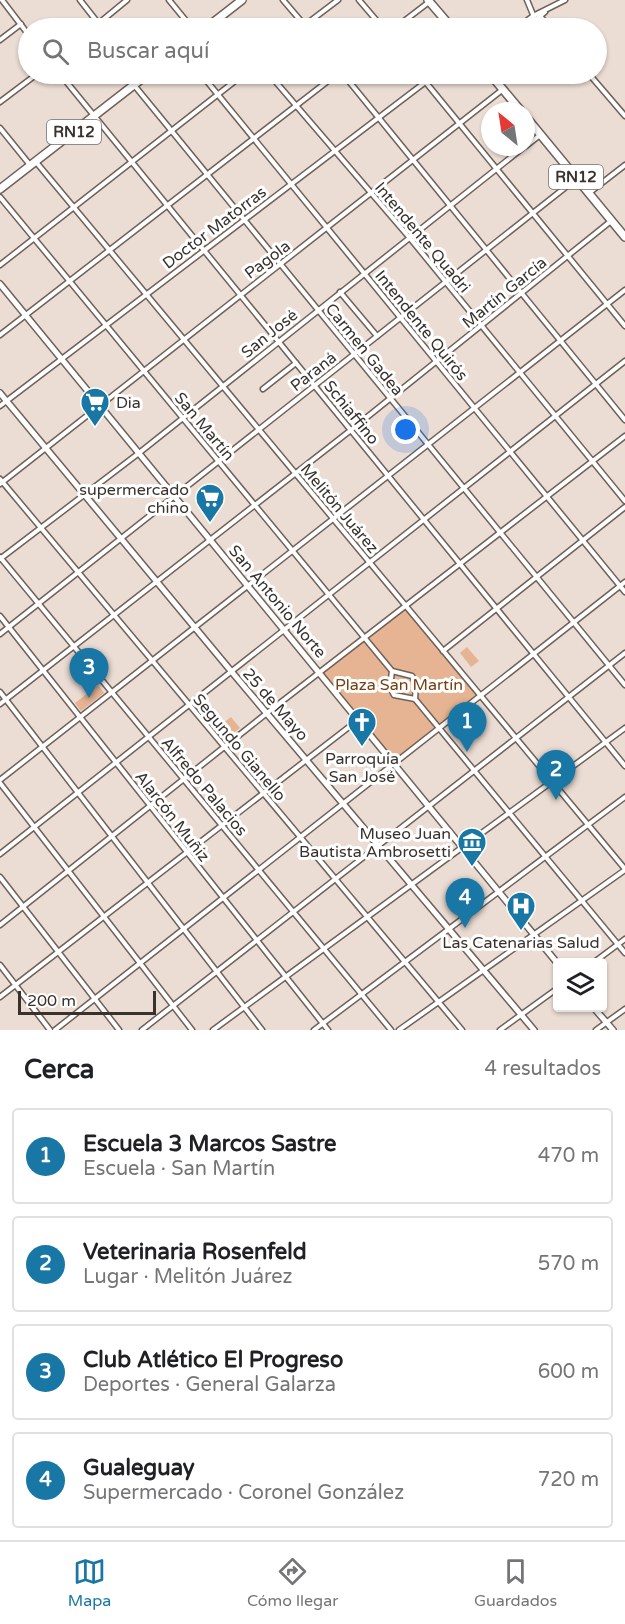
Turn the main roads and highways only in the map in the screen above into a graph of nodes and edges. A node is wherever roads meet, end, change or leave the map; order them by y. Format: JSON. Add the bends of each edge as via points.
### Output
{"nodes":[{"id":1,"x":242,"y":0,"type":"edge"},
{"id":2,"x":429,"y":1,"type":"edge"},
{"id":3,"x":219,"y":18,"type":"edge"},
{"id":4,"x":443,"y":18,"type":"edge"},
{"id":5,"x":134,"y":84,"type":"edge"},
{"id":6,"x":498,"y":84,"type":"edge"},
{"id":7,"x":513,"y":102,"type":"edge"},
{"id":8,"x":535,"y":129,"type":"edge"},
{"id":9,"x":0,"y":189,"type":"edge"},
{"id":10,"x":625,"y":237,"type":"edge"}],
"edges":[{"from":1,"to":3,"type":"highway"},
{"from":2,"to":4,"type":"highway"},
{"from":5,"to":9,"type":"highway","number":"RN12"},
{"from":6,"to":7,"type":"highway"},
{"from":8,"to":10,"type":"highway","number":"RN12"}]}
